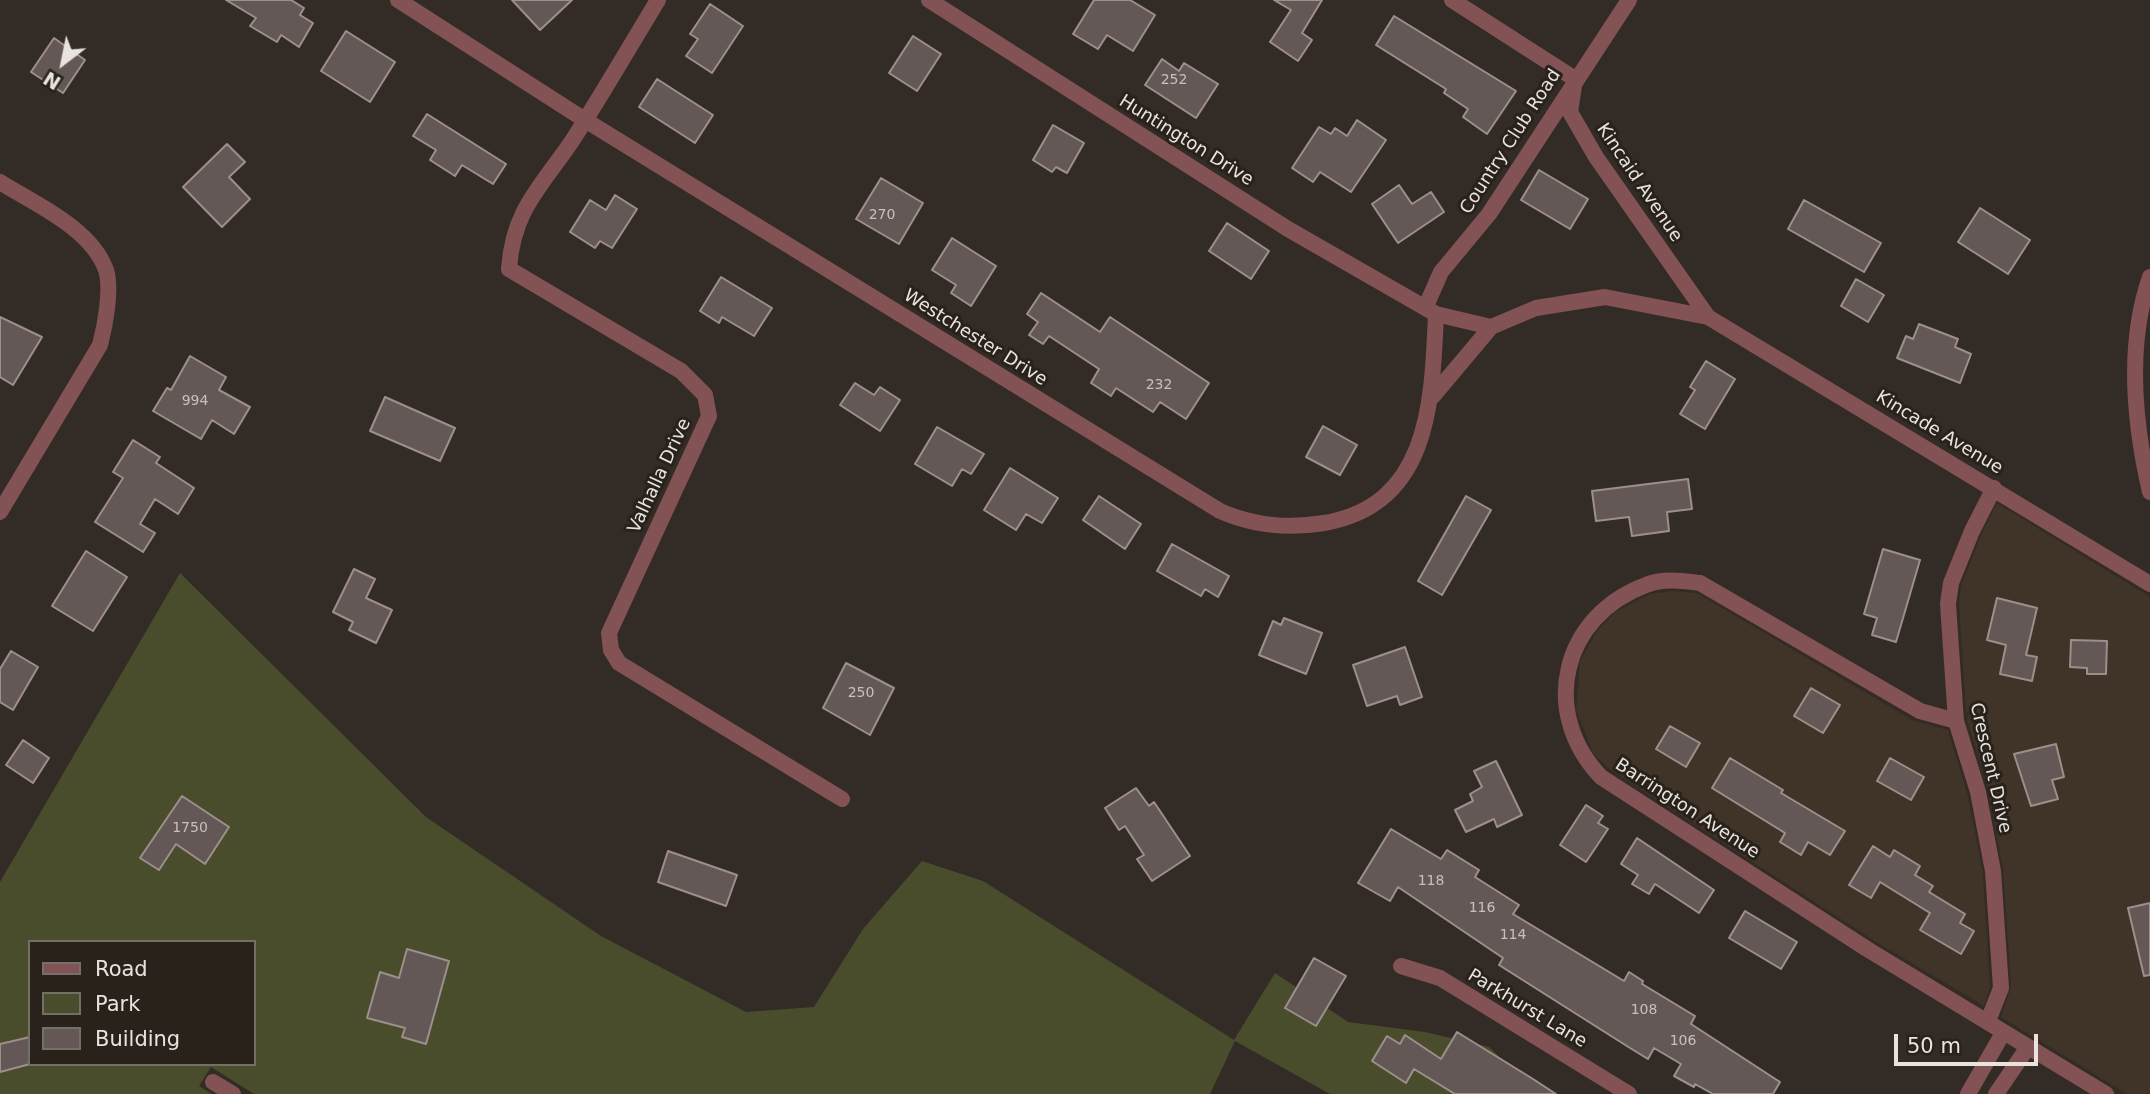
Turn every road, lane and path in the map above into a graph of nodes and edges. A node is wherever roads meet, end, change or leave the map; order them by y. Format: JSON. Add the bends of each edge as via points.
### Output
{"nodes":[{"id":1,"x":398,"y":0,"type":"edge"},
{"id":2,"x":658,"y":0,"type":"edge"},
{"id":3,"x":929,"y":0,"type":"edge"},
{"id":4,"x":1452,"y":0,"type":"edge"},
{"id":5,"x":1629,"y":0,"type":"edge"},
{"id":6,"x":1575,"y":79,"type":"junction"},
{"id":7,"x":584,"y":120,"type":"junction"},
{"id":8,"x":0,"y":182,"type":"edge"},
{"id":9,"x":2150,"y":277,"type":"edge"},
{"id":10,"x":1431,"y":310,"type":"junction"},
{"id":11,"x":1707,"y":317,"type":"junction"},
{"id":12,"x":1491,"y":327,"type":"junction"},
{"id":13,"x":1433,"y":396,"type":"junction"},
{"id":14,"x":1994,"y":488,"type":"junction"},
{"id":15,"x":2150,"y":492,"type":"edge"},
{"id":16,"x":0,"y":512,"type":"edge"},
{"id":17,"x":2150,"y":584,"type":"edge"},
{"id":18,"x":1956,"y":721,"type":"junction"},
{"id":19,"x":842,"y":799,"type":"dead end"},
{"id":20,"x":1401,"y":966,"type":"dead end"},
{"id":21,"x":1988,"y":1021,"type":"junction"},
{"id":22,"x":2003,"y":1033,"type":"junction"},
{"id":23,"x":2028,"y":1047,"type":"junction"},
{"id":24,"x":213,"y":1082,"type":"dead end"},
{"id":25,"x":233,"y":1094,"type":"edge"},
{"id":26,"x":1629,"y":1094,"type":"edge"},
{"id":27,"x":1968,"y":1094,"type":"edge"},
{"id":28,"x":1996,"y":1094,"type":"edge"},
{"id":29,"x":2106,"y":1094,"type":"edge"}],
"edges":[{"from":1,"to":7,"type":"street","name":"Westchester Drive"},
{"from":2,"to":7,"type":"street"},
{"from":3,"to":10,"type":"street","name":"Huntington Drive","via":[[1288,229]]},
{"from":4,"to":6,"type":"street"},
{"from":5,"to":6,"type":"street","name":"Country Club Road"},
{"from":6,"to":10,"type":"street","name":"Country Club Road","via":[[1489,214],[1441,272]]},
{"from":6,"to":11,"type":"street","name":"Kincaid Avenue","via":[[1570,112],[1595,158]]},
{"from":7,"to":13,"type":"street","name":"Westchester Drive","via":[[1240,520],[1292,528],[1342,520],[1376,502],[1396,486],[1415,456]]},
{"from":7,"to":19,"type":"street","name":"Valhalla Drive","via":[[526,203],[511,240],[509,269],[681,371],[705,395],[709,415],[609,633],[611,650],[619,663]]},
{"from":8,"to":16,"type":"street","via":[[84,237],[106,271],[107,306],[100,345]]},
{"from":9,"to":15,"type":"street","via":[[2135,354],[2136,411]]},
{"from":10,"to":12,"type":"street","name":"Huntington Drive"},
{"from":10,"to":13,"type":"street","name":"Westchester Drive"},
{"from":11,"to":12,"type":"street","via":[[1605,298],[1536,308]]},
{"from":11,"to":14,"type":"street","name":"Kincade Avenue"},
{"from":12,"to":13,"type":"street"},
{"from":14,"to":17,"type":"street","name":"Kincade Avenue"},
{"from":14,"to":18,"type":"street","name":"Crescent Drive","via":[[1951,583],[1948,604]]},
{"from":18,"to":21,"type":"street","name":"Crescent Drive","via":[[1978,792],[1993,871],[2001,988]]},
{"from":18,"to":21,"type":"street","name":"Barrington Avenue","via":[[1920,711],[1700,583],[1674,580],[1648,584],[1610,603],[1588,625],[1570,659],[1565,690],[1566,713],[1584,759],[1601,777],[1867,949]]},
{"from":20,"to":26,"type":"street","name":"Parkhurst Lane","via":[[1440,978]]},
{"from":21,"to":22,"type":"street","name":"Barrington Avenue"},
{"from":22,"to":23,"type":"street","name":"Barrington Avenue"},
{"from":22,"to":27,"type":"street"},
{"from":23,"to":28,"type":"street"},
{"from":23,"to":29,"type":"street","name":"Barrington Avenue"},
{"from":24,"to":25,"type":"street"}]}
